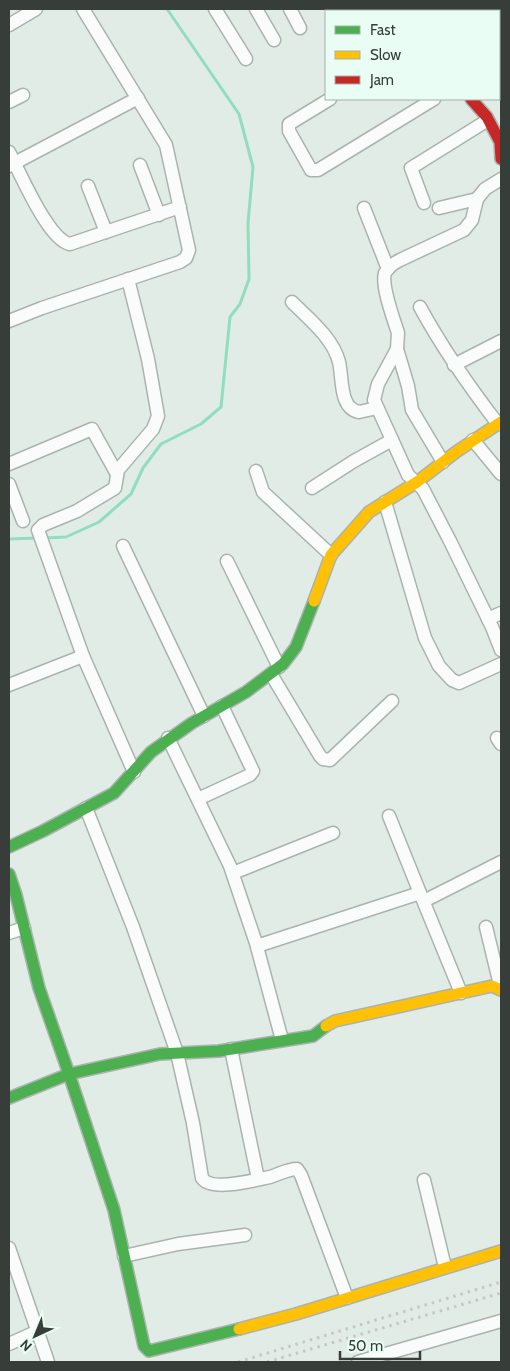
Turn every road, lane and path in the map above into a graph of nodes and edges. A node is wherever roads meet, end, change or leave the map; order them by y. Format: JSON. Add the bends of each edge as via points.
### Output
{"nodes":[{"id":1,"x":36,"y":9,"type":"edge"},
{"id":2,"x":83,"y":9,"type":"edge"},
{"id":3,"x":215,"y":9,"type":"edge"},
{"id":4,"x":256,"y":9,"type":"edge"},
{"id":5,"x":290,"y":9,"type":"edge"},
{"id":6,"x":10,"y":19,"type":"edge"},
{"id":7,"x":300,"y":28,"type":"dead end"},
{"id":8,"x":274,"y":40,"type":"dead end"},
{"id":9,"x":246,"y":59,"type":"dead end"},
{"id":10,"x":23,"y":95,"type":"dead end"},
{"id":11,"x":138,"y":98,"type":"junction"},
{"id":12,"x":328,"y":100,"type":"edge"},
{"id":13,"x":432,"y":100,"type":"edge"},
{"id":14,"x":472,"y":100,"type":"edge"},
{"id":15,"x":9,"y":102,"type":"edge"},
{"id":16,"x":488,"y":120,"type":"junction"},
{"id":17,"x":500,"y":142,"type":"edge"},
{"id":18,"x":501,"y":159,"type":"edge"},
{"id":19,"x":11,"y":160,"type":"edge"},
{"id":20,"x":140,"y":165,"type":"dead end"},
{"id":21,"x":501,"y":179,"type":"edge"},
{"id":22,"x":88,"y":186,"type":"dead end"},
{"id":23,"x":477,"y":199,"type":"junction"},
{"id":24,"x":424,"y":203,"type":"dead end"},
{"id":25,"x":180,"y":207,"type":"junction"},
{"id":26,"x":364,"y":208,"type":"dead end"},
{"id":27,"x":439,"y":208,"type":"dead end"},
{"id":28,"x":159,"y":215,"type":"junction"},
{"id":29,"x":106,"y":232,"type":"junction"},
{"id":30,"x":388,"y":269,"type":"junction"},
{"id":31,"x":128,"y":278,"type":"junction"},
{"id":32,"x":292,"y":302,"type":"dead end"},
{"id":33,"x":420,"y":307,"type":"dead end"},
{"id":34,"x":9,"y":321,"type":"edge"},
{"id":35,"x":501,"y":341,"type":"edge"},
{"id":36,"x":398,"y":349,"type":"junction"},
{"id":37,"x":454,"y":366,"type":"junction"},
{"id":38,"x":377,"y":408,"type":"junction"},
{"id":39,"x":500,"y":423,"type":"edge"},
{"id":40,"x":392,"y":440,"type":"junction"},
{"id":41,"x":473,"y":440,"type":"junction"},
{"id":42,"x":443,"y":462,"type":"junction"},
{"id":43,"x":9,"y":464,"type":"edge"},
{"id":44,"x":256,"y":471,"type":"dead end"},
{"id":45,"x":117,"y":474,"type":"junction"},
{"id":46,"x":501,"y":474,"type":"edge"},
{"id":47,"x":417,"y":482,"type":"junction"},
{"id":48,"x":9,"y":484,"type":"edge"},
{"id":49,"x":312,"y":488,"type":"dead end"},
{"id":50,"x":385,"y":502,"type":"junction"},
{"id":51,"x":9,"y":520,"type":"edge"},
{"id":52,"x":22,"y":521,"type":"junction"},
{"id":53,"x":38,"y":529,"type":"junction"},
{"id":54,"x":123,"y":546,"type":"dead end"},
{"id":55,"x":330,"y":555,"type":"junction"},
{"id":56,"x":227,"y":561,"type":"dead end"},
{"id":57,"x":501,"y":613,"type":"edge"},
{"id":58,"x":488,"y":619,"type":"junction"},
{"id":59,"x":501,"y":650,"type":"edge"},
{"id":60,"x":83,"y":656,"type":"junction"},
{"id":61,"x":501,"y":664,"type":"edge"},
{"id":62,"x":275,"y":670,"type":"junction"},
{"id":63,"x":9,"y":685,"type":"edge"},
{"id":64,"x":392,"y":701,"type":"dead end"},
{"id":65,"x":222,"y":706,"type":"junction"},
{"id":66,"x":204,"y":716,"type":"junction"},
{"id":67,"x":168,"y":738,"type":"junction"},
{"id":68,"x":134,"y":772,"type":"junction"},
{"id":69,"x":198,"y":799,"type":"junction"},
{"id":70,"x":86,"y":808,"type":"junction"},
{"id":71,"x":388,"y":816,"type":"dead end"},
{"id":72,"x":333,"y":833,"type":"dead end"},
{"id":73,"x":9,"y":846,"type":"edge"},
{"id":74,"x":501,"y":862,"type":"edge"},
{"id":75,"x":233,"y":873,"type":"junction"},
{"id":76,"x":9,"y":874,"type":"edge"},
{"id":77,"x":422,"y":897,"type":"junction"},
{"id":78,"x":486,"y":927,"type":"dead end"},
{"id":79,"x":24,"y":928,"type":"junction"},
{"id":80,"x":9,"y":933,"type":"edge"},
{"id":81,"x":257,"y":946,"type":"junction"},
{"id":82,"x":501,"y":990,"type":"edge"},
{"id":83,"x":462,"y":993,"type":"junction"},
{"id":84,"x":282,"y":1040,"type":"junction"},
{"id":85,"x":231,"y":1049,"type":"junction"},
{"id":86,"x":177,"y":1053,"type":"junction"},
{"id":87,"x":68,"y":1074,"type":"junction"},
{"id":88,"x":9,"y":1098,"type":"edge"},
{"id":89,"x":258,"y":1179,"type":"junction"},
{"id":90,"x":424,"y":1180,"type":"dead end"},
{"id":91,"x":245,"y":1235,"type":"dead end"},
{"id":92,"x":9,"y":1248,"type":"edge"},
{"id":93,"x":501,"y":1250,"type":"edge"},
{"id":94,"x":124,"y":1256,"type":"junction"},
{"id":95,"x":445,"y":1268,"type":"junction"},
{"id":96,"x":346,"y":1298,"type":"junction"},
{"id":97,"x":501,"y":1322,"type":"edge"},
{"id":98,"x":38,"y":1331,"type":"junction"},
{"id":99,"x":9,"y":1344,"type":"edge"},
{"id":100,"x":374,"y":1360,"type":"edge"},
{"id":101,"x":48,"y":1362,"type":"edge"},
{"id":102,"x":358,"y":1362,"type":"edge"}],
"edges":[{"from":1,"to":6,"type":"street"},
{"from":2,"to":11,"type":"street"},
{"from":3,"to":9,"type":"street"},
{"from":4,"to":8,"type":"street"},
{"from":5,"to":7,"type":"street"},
{"from":10,"to":15,"type":"street"},
{"from":11,"to":19,"type":"street"},
{"from":11,"to":25,"type":"street","via":[[166,145]]},
{"from":12,"to":13,"type":"street","via":[[289,124],[289,131],[311,170],[318,170]]},
{"from":14,"to":16,"type":"street"},
{"from":16,"to":17,"type":"street"},
{"from":16,"to":24,"type":"street","via":[[411,168]]},
{"from":17,"to":18,"type":"street"},
{"from":19,"to":29,"type":"street","via":[[47,223],[63,243],[70,244]]},
{"from":20,"to":28,"type":"street"},
{"from":21,"to":23,"type":"street"},
{"from":22,"to":29,"type":"street"},
{"from":23,"to":27,"type":"street"},
{"from":23,"to":30,"type":"street","via":[[472,220],[464,230],[400,260]]},
{"from":25,"to":28,"type":"street"},
{"from":25,"to":31,"type":"street","via":[[189,250],[186,258]]},
{"from":26,"to":30,"type":"street"},
{"from":28,"to":29,"type":"street"},
{"from":30,"to":36,"type":"street","via":[[385,285],[398,333]]},
{"from":31,"to":34,"type":"street"},
{"from":31,"to":45,"type":"street","via":[[148,358],[158,416],[153,430],[121,465]]},
{"from":32,"to":38,"type":"street","via":[[323,334],[336,353],[349,407],[359,412]]},
{"from":33,"to":37,"type":"street"},
{"from":35,"to":37,"type":"street"},
{"from":36,"to":38,"type":"street","via":[[378,384],[374,400]]},
{"from":36,"to":42,"type":"street","via":[[412,410]]},
{"from":37,"to":39,"type":"street"},
{"from":38,"to":40,"type":"street"},
{"from":39,"to":41,"type":"street"},
{"from":40,"to":47,"type":"street","via":[[408,475]]},
{"from":40,"to":49,"type":"street"},
{"from":41,"to":42,"type":"street"},
{"from":41,"to":46,"type":"street"},
{"from":42,"to":47,"type":"street"},
{"from":43,"to":45,"type":"street","via":[[92,429]]},
{"from":44,"to":55,"type":"street","via":[[263,492]]},
{"from":45,"to":53,"type":"street","via":[[117,484],[112,491]]},
{"from":47,"to":50,"type":"street"},
{"from":47,"to":58,"type":"street","via":[[450,540]]},
{"from":48,"to":52,"type":"street"},
{"from":50,"to":55,"type":"street","via":[[369,512]]},
{"from":50,"to":61,"type":"street","via":[[426,638],[439,666],[459,683]]},
{"from":51,"to":52,"type":"street"},
{"from":52,"to":53,"type":"street"},
{"from":53,"to":60,"type":"street"},
{"from":54,"to":66,"type":"street"},
{"from":55,"to":62,"type":"street","via":[[296,647]]},
{"from":56,"to":62,"type":"street"},
{"from":57,"to":58,"type":"street"},
{"from":58,"to":59,"type":"street"},
{"from":60,"to":63,"type":"street"},
{"from":60,"to":68,"type":"street"},
{"from":62,"to":64,"type":"street","via":[[320,756],[327,761]]},
{"from":62,"to":65,"type":"street"},
{"from":65,"to":66,"type":"street"},
{"from":65,"to":69,"type":"street","via":[[253,771]]},
{"from":66,"to":67,"type":"street"},
{"from":67,"to":68,"type":"street"},
{"from":67,"to":69,"type":"street"},
{"from":68,"to":70,"type":"street","via":[[114,793]]},
{"from":69,"to":75,"type":"street"},
{"from":70,"to":73,"type":"street"},
{"from":70,"to":86,"type":"street","via":[[133,927]]},
{"from":71,"to":77,"type":"street"},
{"from":72,"to":75,"type":"street"},
{"from":74,"to":77,"type":"street"},
{"from":75,"to":81,"type":"street"},
{"from":76,"to":79,"type":"street"},
{"from":77,"to":81,"type":"street"},
{"from":77,"to":83,"type":"street"},
{"from":78,"to":82,"type":"street"},
{"from":79,"to":80,"type":"street"},
{"from":79,"to":87,"type":"street","via":[[39,988]]},
{"from":81,"to":84,"type":"street"},
{"from":82,"to":83,"type":"street","via":[[492,986]]},
{"from":83,"to":84,"type":"street","via":[[332,1022],[313,1036]]},
{"from":84,"to":85,"type":"street"},
{"from":85,"to":86,"type":"street"},
{"from":85,"to":89,"type":"street"},
{"from":86,"to":87,"type":"street"},
{"from":86,"to":89,"type":"street","via":[[204,1180],[209,1184],[229,1184]]},
{"from":87,"to":88,"type":"street"},
{"from":87,"to":94,"type":"street","via":[[114,1210]]},
{"from":89,"to":96,"type":"street","via":[[293,1169],[299,1172]]},
{"from":90,"to":95,"type":"street"},
{"from":91,"to":94,"type":"street","via":[[178,1244]]},
{"from":92,"to":98,"type":"street"},
{"from":93,"to":95,"type":"street"},
{"from":94,"to":96,"type":"street","via":[[144,1346],[149,1351],[233,1331]]},
{"from":95,"to":96,"type":"street"},
{"from":97,"to":100,"type":"street"},
{"from":98,"to":99,"type":"street"},
{"from":98,"to":101,"type":"street"},
{"from":100,"to":102,"type":"street"}]}
